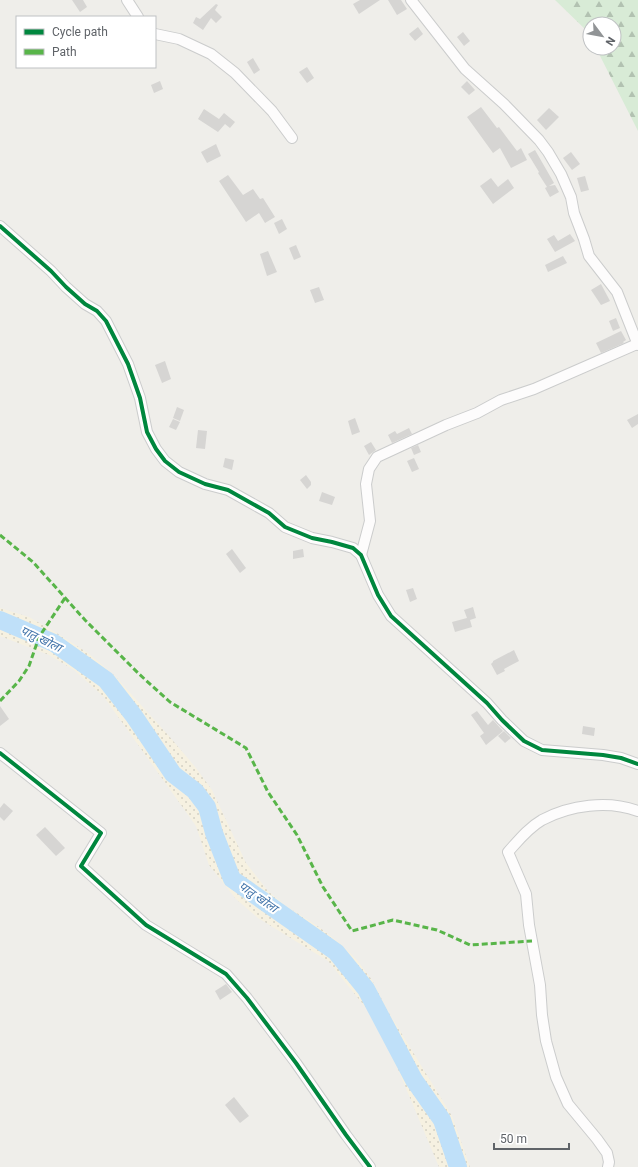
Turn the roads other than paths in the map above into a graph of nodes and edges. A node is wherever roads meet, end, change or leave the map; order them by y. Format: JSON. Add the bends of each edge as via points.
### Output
{"nodes":[{"id":1,"x":126,"y":0,"type":"edge"},
{"id":2,"x":411,"y":0,"type":"edge"},
{"id":3,"x":137,"y":16,"type":"edge"},
{"id":4,"x":156,"y":34,"type":"edge"},
{"id":5,"x":292,"y":138,"type":"dead end"},
{"id":6,"x":0,"y":226,"type":"edge"},
{"id":7,"x":638,"y":344,"type":"edge"},
{"id":8,"x":361,"y":555,"type":"junction"},
{"id":9,"x":0,"y":753,"type":"edge"},
{"id":10,"x":638,"y":764,"type":"edge"},
{"id":11,"x":638,"y":811,"type":"edge"},
{"id":12,"x":370,"y":1167,"type":"edge"},
{"id":13,"x":608,"y":1167,"type":"edge"}],
"edges":[{"from":1,"to":3,"type":"street"},
{"from":2,"to":7,"type":"street","via":[[465,69],[504,104],[548,152],[571,197],[589,256],[617,292]]},
{"from":4,"to":5,"type":"street","via":[[179,38],[216,58],[235,73],[272,111]]},
{"from":6,"to":8,"type":"street","via":[[106,321],[128,364],[140,398],[147,432],[166,462],[179,472],[205,484],[228,490],[269,513],[284,527],[312,538],[353,548]]},
{"from":7,"to":8,"type":"street","via":[[501,400],[377,457],[369,469],[366,484],[370,521]]},
{"from":8,"to":10,"type":"street","via":[[378,595],[391,616],[487,703],[524,742],[542,750],[603,755]]},
{"from":9,"to":12,"type":"street","via":[[101,833],[81,866],[146,925],[226,974],[296,1063]]},
{"from":11,"to":13,"type":"street","via":[[610,804],[565,811],[541,820],[508,852],[526,894],[546,1041],[556,1077],[568,1104],[607,1153]]}]}
